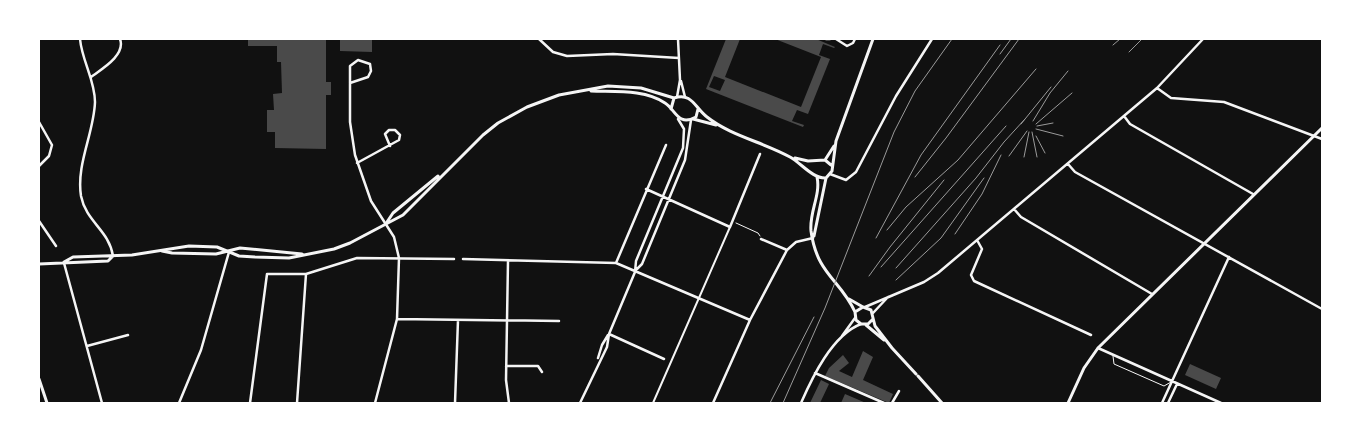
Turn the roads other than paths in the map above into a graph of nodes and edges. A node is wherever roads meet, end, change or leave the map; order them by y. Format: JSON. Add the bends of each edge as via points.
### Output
{"nodes":[{"id":1,"x":80,"y":39,"type":"edge"},
{"id":2,"x":120,"y":39,"type":"edge"},
{"id":3,"x":538,"y":39,"type":"edge"},
{"id":4,"x":678,"y":39,"type":"edge"},
{"id":5,"x":826,"y":39,"type":"edge"},
{"id":6,"x":830,"y":39,"type":"edge"},
{"id":7,"x":836,"y":39,"type":"edge"},
{"id":8,"x":855,"y":39,"type":"edge"},
{"id":9,"x":874,"y":39,"type":"edge"},
{"id":10,"x":932,"y":39,"type":"edge"},
{"id":11,"x":1203,"y":39,"type":"edge"},
{"id":12,"x":679,"y":58,"type":"junction"},
{"id":13,"x":91,"y":77,"type":"junction"},
{"id":14,"x":680,"y":80,"type":"junction"},
{"id":15,"x":350,"y":83,"type":"junction"},
{"id":16,"x":1157,"y":88,"type":"junction"},
{"id":17,"x":584,"y":90,"type":"junction"},
{"id":18,"x":685,"y":97,"type":"junction"},
{"id":19,"x":675,"y":98,"type":"junction"},
{"id":20,"x":698,"y":108,"type":"junction"},
{"id":21,"x":671,"y":109,"type":"junction"},
{"id":22,"x":1124,"y":116,"type":"junction"},
{"id":23,"x":678,"y":118,"type":"junction"},
{"id":24,"x":692,"y":120,"type":"junction"},
{"id":25,"x":39,"y":122,"type":"edge"},
{"id":26,"x":719,"y":126,"type":"junction"},
{"id":27,"x":1322,"y":128,"type":"edge"},
{"id":28,"x":1314,"y":136,"type":"junction"},
{"id":29,"x":1322,"y":139,"type":"edge"},
{"id":30,"x":836,"y":141,"type":"junction"},
{"id":31,"x":666,"y":145,"type":"dead end"},
{"id":32,"x":390,"y":146,"type":"junction"},
{"id":33,"x":760,"y":154,"type":"dead end"},
{"id":34,"x":792,"y":157,"type":"junction"},
{"id":35,"x":825,"y":160,"type":"junction"},
{"id":36,"x":816,"y":161,"type":"junction"},
{"id":37,"x":357,"y":163,"type":"junction"},
{"id":38,"x":1068,"y":164,"type":"junction"},
{"id":39,"x":39,"y":166,"type":"edge"},
{"id":40,"x":831,"y":166,"type":"junction"},
{"id":41,"x":444,"y":172,"type":"junction"},
{"id":42,"x":813,"y":173,"type":"junction"},
{"id":43,"x":830,"y":174,"type":"junction"},
{"id":44,"x":816,"y":177,"type":"junction"},
{"id":45,"x":826,"y":178,"type":"junction"},
{"id":46,"x":646,"y":189,"type":"junction"},
{"id":47,"x":1253,"y":194,"type":"junction"},
{"id":48,"x":664,"y":197,"type":"junction"},
{"id":49,"x":670,"y":199,"type":"junction"},
{"id":50,"x":1014,"y":209,"type":"junction"},
{"id":51,"x":39,"y":221,"type":"edge"},
{"id":52,"x":386,"y":223,"type":"junction"},
{"id":53,"x":730,"y":227,"type":"junction"},
{"id":54,"x":813,"y":238,"type":"junction"},
{"id":55,"x":761,"y":239,"type":"road end"},
{"id":56,"x":977,"y":240,"type":"junction"},
{"id":57,"x":1203,"y":243,"type":"junction"},
{"id":58,"x":56,"y":246,"type":"dead end"},
{"id":59,"x":161,"y":250,"type":"junction"},
{"id":60,"x":787,"y":250,"type":"junction"},
{"id":61,"x":229,"y":252,"type":"junction"},
{"id":62,"x":305,"y":254,"type":"junction"},
{"id":63,"x":113,"y":256,"type":"junction"},
{"id":64,"x":1229,"y":257,"type":"junction"},
{"id":65,"x":399,"y":258,"type":"junction"},
{"id":66,"x":454,"y":259,"type":"dead end"},
{"id":67,"x":463,"y":259,"type":"dead end"},
{"id":68,"x":508,"y":260,"type":"junction"},
{"id":69,"x":64,"y":262,"type":"junction"},
{"id":70,"x":616,"y":263,"type":"junction"},
{"id":71,"x":39,"y":264,"type":"edge"},
{"id":72,"x":635,"y":272,"type":"junction"},
{"id":73,"x":306,"y":274,"type":"junction"},
{"id":74,"x":1152,"y":294,"type":"junction"},
{"id":75,"x":889,"y":296,"type":"junction"},
{"id":76,"x":847,"y":297,"type":"junction"},
{"id":77,"x":864,"y":307,"type":"junction"},
{"id":78,"x":1322,"y":309,"type":"edge"},
{"id":79,"x":855,"y":312,"type":"junction"},
{"id":80,"x":873,"y":314,"type":"junction"},
{"id":81,"x":855,"y":318,"type":"junction"},
{"id":82,"x":872,"y":318,"type":"junction"},
{"id":83,"x":397,"y":319,"type":"junction"},
{"id":84,"x":458,"y":320,"type":"junction"},
{"id":85,"x":750,"y":320,"type":"junction"},
{"id":86,"x":507,"y":321,"type":"junction"},
{"id":87,"x":559,"y":322,"type":"dead end"},
{"id":88,"x":863,"y":325,"type":"junction"},
{"id":89,"x":609,"y":334,"type":"junction"},
{"id":90,"x":128,"y":335,"type":"dead end"},
{"id":91,"x":1091,"y":336,"type":"dead end"},
{"id":92,"x":839,"y":342,"type":"junction"},
{"id":93,"x":87,"y":346,"type":"junction"},
{"id":94,"x":892,"y":348,"type":"junction"},
{"id":95,"x":1098,"y":348,"type":"junction"},
{"id":96,"x":1113,"y":355,"type":"junction"},
{"id":97,"x":664,"y":359,"type":"joint"},
{"id":98,"x":671,"y":362,"type":"junction"},
{"id":99,"x":506,"y":366,"type":"junction"},
{"id":100,"x":542,"y":372,"type":"dead end"},
{"id":101,"x":815,"y":373,"type":"junction"},
{"id":102,"x":39,"y":379,"type":"edge"},
{"id":103,"x":1172,"y":382,"type":"junction"},
{"id":104,"x":1177,"y":384,"type":"junction"},
{"id":105,"x":899,"y":391,"type":"dead end"},
{"id":106,"x":48,"y":403,"type":"edge"},
{"id":107,"x":102,"y":403,"type":"edge"},
{"id":108,"x":179,"y":403,"type":"edge"},
{"id":109,"x":250,"y":403,"type":"edge"},
{"id":110,"x":297,"y":403,"type":"edge"},
{"id":111,"x":375,"y":403,"type":"edge"},
{"id":112,"x":455,"y":403,"type":"edge"},
{"id":113,"x":509,"y":403,"type":"edge"},
{"id":114,"x":580,"y":403,"type":"edge"},
{"id":115,"x":654,"y":403,"type":"edge"},
{"id":116,"x":712,"y":403,"type":"edge"},
{"id":117,"x":800,"y":403,"type":"edge"},
{"id":118,"x":884,"y":403,"type":"edge"},
{"id":119,"x":892,"y":403,"type":"edge"},
{"id":120,"x":942,"y":403,"type":"edge"},
{"id":121,"x":1068,"y":403,"type":"edge"},
{"id":122,"x":1162,"y":403,"type":"edge"},
{"id":123,"x":1168,"y":403,"type":"edge"},
{"id":124,"x":1219,"y":403,"type":"edge"}],
"edges":[{"from":1,"to":13,"type":"street"},
{"from":2,"to":13,"type":"street","via":[[121,47],[115,56]]},
{"from":3,"to":12,"type":"street","via":[[553,52],[567,56],[613,54]]},
{"from":4,"to":12,"type":"street"},
{"from":5,"to":6,"type":"street"},
{"from":7,"to":8,"type":"street","via":[[846,46]]},
{"from":9,"to":30,"type":"street"},
{"from":10,"to":43,"type":"street","via":[[896,96],[856,172],[846,180]]},
{"from":11,"to":16,"type":"street"},
{"from":12,"to":14,"type":"street"},
{"from":13,"to":63,"type":"street","via":[[94,107],[81,191],[92,220],[109,239]]},
{"from":14,"to":18,"type":"street"},
{"from":14,"to":19,"type":"street"},
{"from":15,"to":15,"type":"street","via":[[368,77],[370,64],[362,60],[351,63]]},
{"from":15,"to":37,"type":"street","via":[[351,132]]},
{"from":16,"to":22,"type":"street"},
{"from":16,"to":28,"type":"street","via":[[1171,98],[1224,102]]},
{"from":17,"to":19,"type":"street","via":[[625,86]]},
{"from":17,"to":21,"type":"street","via":[[642,95],[662,101]]},
{"from":17,"to":41,"type":"street","via":[[542,101],[514,114],[484,135]]},
{"from":18,"to":19,"type":"street"},
{"from":18,"to":20,"type":"street","via":[[693,100]]},
{"from":19,"to":21,"type":"street"},
{"from":20,"to":24,"type":"street"},
{"from":20,"to":26,"type":"street"},
{"from":21,"to":23,"type":"street"},
{"from":22,"to":38,"type":"street"},
{"from":22,"to":47,"type":"street","via":[[1130,124]]},
{"from":23,"to":24,"type":"street"},
{"from":23,"to":48,"type":"street","via":[[684,129],[684,148]]},
{"from":24,"to":26,"type":"street"},
{"from":24,"to":49,"type":"street","via":[[688,129],[688,150]]},
{"from":25,"to":39,"type":"street","via":[[52,145],[49,156]]},
{"from":26,"to":34,"type":"street"},
{"from":27,"to":28,"type":"street"},
{"from":28,"to":29,"type":"street"},
{"from":28,"to":47,"type":"street"},
{"from":30,"to":35,"type":"street"},
{"from":30,"to":40,"type":"street"},
{"from":31,"to":46,"type":"street"},
{"from":32,"to":32,"type":"street","via":[[400,138],[395,130],[385,134]]},
{"from":32,"to":37,"type":"street"},
{"from":33,"to":53,"type":"street"},
{"from":34,"to":36,"type":"street"},
{"from":34,"to":42,"type":"street"},
{"from":35,"to":36,"type":"street"},
{"from":35,"to":40,"type":"street"},
{"from":36,"to":42,"type":"street"},
{"from":37,"to":52,"type":"street","via":[[371,201]]},
{"from":38,"to":50,"type":"street"},
{"from":38,"to":57,"type":"street","via":[[1075,172]]},
{"from":40,"to":43,"type":"street"},
{"from":41,"to":52,"type":"street","via":[[393,213]]},
{"from":41,"to":52,"type":"street","via":[[403,215]]},
{"from":42,"to":44,"type":"street"},
{"from":43,"to":45,"type":"street"},
{"from":44,"to":45,"type":"street"},
{"from":44,"to":54,"type":"street","via":[[819,186],[812,217]]},
{"from":45,"to":54,"type":"street"},
{"from":46,"to":48,"type":"street"},
{"from":46,"to":70,"type":"street"},
{"from":47,"to":57,"type":"street"},
{"from":48,"to":49,"type":"street"},
{"from":48,"to":72,"type":"street","via":[[636,261]]},
{"from":49,"to":53,"type":"street"},
{"from":49,"to":72,"type":"street","via":[[642,264]]},
{"from":50,"to":56,"type":"street"},
{"from":50,"to":74,"type":"street","via":[[1021,217]]},
{"from":51,"to":58,"type":"street"},
{"from":52,"to":62,"type":"street","via":[[350,243]]},
{"from":52,"to":65,"type":"street","via":[[394,237]]},
{"from":53,"to":98,"type":"street"},
{"from":54,"to":60,"type":"street","via":[[796,242]]},
{"from":54,"to":76,"type":"street","via":[[820,264]]},
{"from":55,"to":60,"type":"street"},
{"from":56,"to":75,"type":"street","via":[[934,276]]},
{"from":56,"to":91,"type":"street","via":[[982,249],[971,275],[974,281]]},
{"from":57,"to":64,"type":"street"},
{"from":57,"to":74,"type":"street"},
{"from":59,"to":61,"type":"street","via":[[172,253]]},
{"from":59,"to":61,"type":"street","via":[[205,246]]},
{"from":59,"to":63,"type":"street"},
{"from":60,"to":85,"type":"street"},
{"from":61,"to":62,"type":"street","via":[[240,248]]},
{"from":61,"to":62,"type":"street","via":[[289,258]]},
{"from":61,"to":108,"type":"street","via":[[201,350]]},
{"from":63,"to":69,"type":"street","via":[[73,257]]},
{"from":63,"to":69,"type":"street","via":[[108,261]]},
{"from":64,"to":78,"type":"street"},
{"from":64,"to":103,"type":"street"},
{"from":65,"to":66,"type":"street"},
{"from":65,"to":73,"type":"street","via":[[349,259]]},
{"from":65,"to":83,"type":"street"},
{"from":67,"to":68,"type":"street"},
{"from":68,"to":70,"type":"street"},
{"from":68,"to":86,"type":"street"},
{"from":69,"to":71,"type":"street"},
{"from":69,"to":93,"type":"street"},
{"from":70,"to":72,"type":"street"},
{"from":72,"to":85,"type":"street"},
{"from":72,"to":89,"type":"street"},
{"from":73,"to":109,"type":"street","via":[[267,274]]},
{"from":73,"to":110,"type":"street"},
{"from":74,"to":95,"type":"street"},
{"from":75,"to":77,"type":"street"},
{"from":75,"to":80,"type":"street"},
{"from":76,"to":77,"type":"street"},
{"from":76,"to":79,"type":"street"},
{"from":77,"to":79,"type":"street"},
{"from":77,"to":80,"type":"street"},
{"from":79,"to":81,"type":"street"},
{"from":80,"to":82,"type":"street"},
{"from":81,"to":88,"type":"street"},
{"from":81,"to":92,"type":"street"},
{"from":82,"to":88,"type":"street"},
{"from":82,"to":94,"type":"street"},
{"from":83,"to":84,"type":"street"},
{"from":83,"to":111,"type":"street"},
{"from":84,"to":86,"type":"street"},
{"from":84,"to":112,"type":"street"},
{"from":85,"to":116,"type":"street"},
{"from":86,"to":87,"type":"street"},
{"from":86,"to":99,"type":"street"},
{"from":88,"to":92,"type":"street"},
{"from":88,"to":94,"type":"street"},
{"from":89,"to":97,"type":"street"},
{"from":89,"to":114,"type":"street"},
{"from":90,"to":93,"type":"street"},
{"from":92,"to":101,"type":"street"},
{"from":93,"to":107,"type":"street"},
{"from":94,"to":120,"type":"street"},
{"from":95,"to":96,"type":"street"},
{"from":95,"to":121,"type":"street","via":[[1084,368]]},
{"from":96,"to":103,"type":"street"},
{"from":96,"to":103,"type":"lane","via":[[1114,364],[1164,386]]},
{"from":97,"to":98,"type":"street"},
{"from":98,"to":115,"type":"street"},
{"from":99,"to":100,"type":"street","via":[[538,366]]},
{"from":99,"to":113,"type":"street"},
{"from":101,"to":117,"type":"street"},
{"from":101,"to":118,"type":"street"},
{"from":102,"to":106,"type":"street"},
{"from":103,"to":104,"type":"street"},
{"from":103,"to":122,"type":"street"},
{"from":104,"to":123,"type":"street"},
{"from":104,"to":124,"type":"street"},
{"from":105,"to":119,"type":"street"}]}
